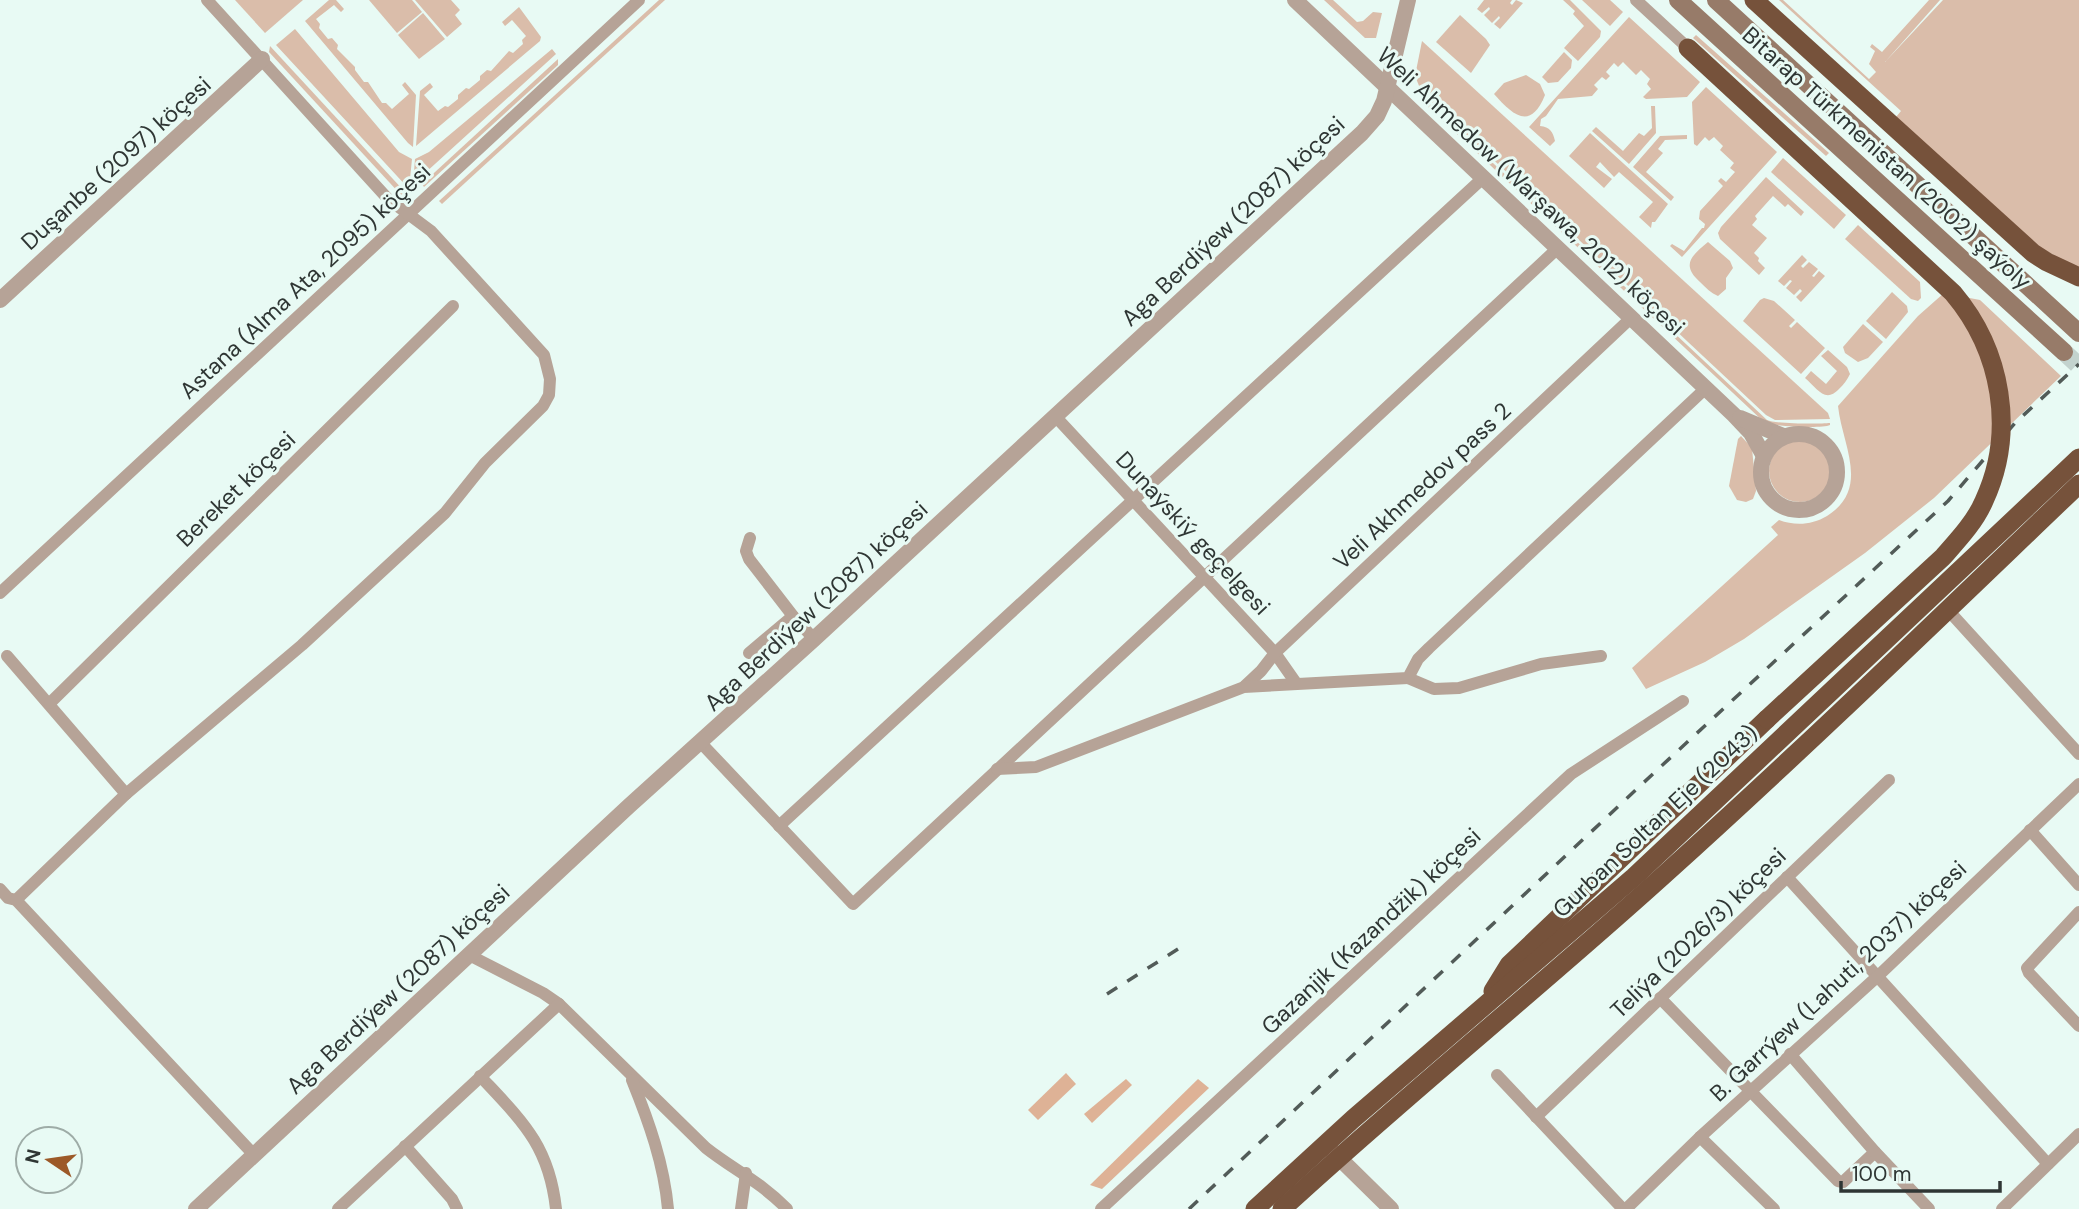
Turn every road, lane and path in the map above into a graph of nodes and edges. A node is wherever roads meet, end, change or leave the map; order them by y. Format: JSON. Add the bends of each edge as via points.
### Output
{"nodes":[{"id":1,"x":207,"y":0,"type":"edge"},
{"id":2,"x":639,"y":0,"type":"edge"},
{"id":3,"x":1295,"y":0,"type":"edge"},
{"id":4,"x":1408,"y":0,"type":"edge"},
{"id":5,"x":1636,"y":0,"type":"edge"},
{"id":6,"x":1678,"y":0,"type":"edge"},
{"id":7,"x":1716,"y":0,"type":"edge"},
{"id":8,"x":1754,"y":0,"type":"edge"},
{"id":9,"x":1688,"y":48,"type":"joint"},
{"id":10,"x":262,"y":59,"type":"junction"},
{"id":11,"x":1389,"y":87,"type":"junction"},
{"id":12,"x":1483,"y":178,"type":"junction"},
{"id":13,"x":408,"y":214,"type":"junction"},
{"id":14,"x":1558,"y":248,"type":"junction"},
{"id":15,"x":2079,"y":277,"type":"edge"},
{"id":16,"x":0,"y":300,"type":"edge"},
{"id":17,"x":453,"y":306,"type":"dead end"},
{"id":18,"x":1631,"y":318,"type":"junction"},
{"id":19,"x":2079,"y":332,"type":"edge"},
{"id":20,"x":2064,"y":352,"type":"tunnel mouth"},
{"id":21,"x":1706,"y":388,"type":"junction"},
{"id":22,"x":1734,"y":415,"type":"junction"},
{"id":23,"x":1055,"y":416,"type":"junction"},
{"id":24,"x":1783,"y":436,"type":"junction"},
{"id":25,"x":1764,"y":456,"type":"junction"},
{"id":26,"x":2079,"y":458,"type":"edge"},
{"id":27,"x":2079,"y":484,"type":"edge"},
{"id":28,"x":1134,"y":500,"type":"junction"},
{"id":29,"x":750,"y":538,"type":"dead end"},
{"id":30,"x":1203,"y":576,"type":"junction"},
{"id":31,"x":0,"y":593,"type":"edge"},
{"id":32,"x":1948,"y":610,"type":"junction"},
{"id":33,"x":793,"y":616,"type":"junction"},
{"id":34,"x":814,"y":639,"type":"junction"},
{"id":35,"x":749,"y":653,"type":"dead end"},
{"id":36,"x":1275,"y":653,"type":"junction"},
{"id":37,"x":7,"y":656,"type":"dead end"},
{"id":38,"x":1601,"y":656,"type":"dead end"},
{"id":39,"x":1408,"y":678,"type":"junction"},
{"id":40,"x":1296,"y":682,"type":"junction"},
{"id":41,"x":1244,"y":687,"type":"junction"},
{"id":42,"x":1683,"y":701,"type":"dead end"},
{"id":43,"x":50,"y":704,"type":"junction"},
{"id":44,"x":701,"y":743,"type":"junction"},
{"id":45,"x":2079,"y":754,"type":"edge"},
{"id":46,"x":996,"y":769,"type":"junction"},
{"id":47,"x":1889,"y":780,"type":"dead end"},
{"id":48,"x":2079,"y":784,"type":"edge"},
{"id":49,"x":126,"y":794,"type":"junction"},
{"id":50,"x":779,"y":826,"type":"junction"},
{"id":51,"x":2030,"y":830,"type":"junction"},
{"id":52,"x":1787,"y":877,"type":"junction"},
{"id":53,"x":2079,"y":885,"type":"edge"},
{"id":54,"x":6,"y":898,"type":"edge"},
{"id":55,"x":2079,"y":912,"type":"edge"},
{"id":56,"x":469,"y":955,"type":"junction"},
{"id":57,"x":1878,"y":976,"type":"junction"},
{"id":58,"x":1660,"y":998,"type":"junction"},
{"id":59,"x":559,"y":1004,"type":"junction"},
{"id":60,"x":1480,"y":1011,"type":"junction"},
{"id":61,"x":2079,"y":1026,"type":"edge"},
{"id":62,"x":1790,"y":1054,"type":"junction"},
{"id":63,"x":1497,"y":1075,"type":"dead end"},
{"id":64,"x":480,"y":1076,"type":"junction"},
{"id":65,"x":631,"y":1076,"type":"junction"},
{"id":66,"x":1751,"y":1091,"type":"junction"},
{"id":67,"x":1536,"y":1117,"type":"junction"},
{"id":68,"x":2079,"y":1134,"type":"edge"},
{"id":69,"x":1700,"y":1137,"type":"junction"},
{"id":70,"x":405,"y":1146,"type":"junction"},
{"id":71,"x":1332,"y":1151,"type":"junction"},
{"id":72,"x":1875,"y":1153,"type":"junction"},
{"id":73,"x":254,"y":1155,"type":"junction"},
{"id":74,"x":2048,"y":1164,"type":"junction"},
{"id":75,"x":746,"y":1173,"type":"junction"},
{"id":76,"x":196,"y":1209,"type":"edge"},
{"id":77,"x":338,"y":1209,"type":"edge"},
{"id":78,"x":457,"y":1209,"type":"edge"},
{"id":79,"x":556,"y":1209,"type":"edge"},
{"id":80,"x":668,"y":1209,"type":"edge"},
{"id":81,"x":741,"y":1209,"type":"edge"},
{"id":82,"x":787,"y":1209,"type":"edge"},
{"id":83,"x":1101,"y":1209,"type":"edge"},
{"id":84,"x":1255,"y":1209,"type":"edge"},
{"id":85,"x":1282,"y":1209,"type":"edge"},
{"id":86,"x":1391,"y":1209,"type":"edge"},
{"id":87,"x":1624,"y":1209,"type":"edge"},
{"id":88,"x":1774,"y":1209,"type":"edge"},
{"id":89,"x":1929,"y":1209,"type":"edge"},
{"id":90,"x":2002,"y":1209,"type":"edge"}],
"edges":[{"from":1,"to":10,"type":"street"},
{"from":2,"to":13,"type":"street","name":"Astana (Alma Ata, 2095) köçesi"},
{"from":3,"to":11,"type":"street","name":"Weli Ahmedow (Warşawa, 2012) köçesi"},
{"from":4,"to":11,"type":"street","name":"Aga Berdiýew (2087) köçesi"},
{"from":5,"to":9,"type":"street"},
{"from":6,"to":20,"type":"main road","name":"Bitarap Türkmenistan (2002) şaýoly"},
{"from":7,"to":19,"type":"main road","name":"Bitarap Türkmenistan (2002) şaýoly"},
{"from":8,"to":15,"type":"highway","via":[[2033,253]]},
{"from":9,"to":60,"type":"highway","bridge":true,"via":[[1940,280],[1974,320],[1991,359],[2001,412],[2002,439],[1995,472],[1983,503],[1943,558],[1509,965]]},
{"from":10,"to":13,"type":"street","via":[[388,198]]},
{"from":10,"to":16,"type":"street","name":"Duşanbe (2097) köçesi"},
{"from":11,"to":12,"type":"street","name":"Weli Ahmedow (Warşawa, 2012) köçesi"},
{"from":11,"to":23,"type":"street","name":"Aga Berdiýew (2087) köçesi","via":[[1377,116],[1362,133]]},
{"from":12,"to":14,"type":"street","name":"Weli Ahmedow (Warşawa, 2012) köçesi"},
{"from":12,"to":28,"type":"street"},
{"from":13,"to":31,"type":"street","name":"Astana (Alma Ata, 2095) köçesi"},
{"from":13,"to":49,"type":"street","via":[[431,231],[544,355],[549,395],[445,513],[302,645]]},
{"from":14,"to":18,"type":"street","name":"Weli Ahmedow (Warşawa, 2012) köçesi"},
{"from":14,"to":30,"type":"street"},
{"from":17,"to":43,"type":"street","name":"Bereket köçesi"},
{"from":18,"to":21,"type":"street","name":"Weli Ahmedow (Warşawa, 2012) köçesi"},
{"from":18,"to":36,"type":"street","name":"Veli Akhmedov pass 2"},
{"from":21,"to":22,"type":"street","name":"Weli Ahmedow (Warşawa, 2012) köçesi"},
{"from":21,"to":39,"type":"street","via":[[1429,648]]},
{"from":22,"to":24,"type":"street","name":"Weli Ahmedow (Warşawa, 2012) köçesi"},
{"from":22,"to":25,"type":"street","name":"Weli Ahmedow (Warşawa, 2012) köçesi"},
{"from":23,"to":28,"type":"street","name":"Dunaýskiý geçelgesi"},
{"from":23,"to":34,"type":"street","name":"Aga Berdiýew (2087) köçesi"},
{"from":24,"to":25,"type":"street"},
{"from":24,"to":25,"type":"street","name":"Weli Ahmedow (Warşawa, 2012) köçesi","via":[[1811,435],[1828,447],[1837,473],[1826,499],[1801,510],[1774,502],[1762,484]]},
{"from":26,"to":60,"type":"highway","name":"Gurban Soltan Eje (2043)","via":[[1634,877]]},
{"from":27,"to":32,"type":"highway","name":"Gurban Soltan Eje (2043)"},
{"from":28,"to":30,"type":"street","name":"Dunaýskiý geçelgesi"},
{"from":28,"to":50,"type":"street"},
{"from":29,"to":33,"type":"street","via":[[749,559]]},
{"from":30,"to":36,"type":"street","name":"Dunaýskiý geçelgesi"},
{"from":30,"to":46,"type":"street"},
{"from":32,"to":45,"type":"street"},
{"from":32,"to":71,"type":"highway","name":"Gurban Soltan Eje (2043)","via":[[1665,874]]},
{"from":33,"to":34,"type":"street"},
{"from":33,"to":35,"type":"street"},
{"from":34,"to":44,"type":"street","name":"Aga Berdiýew (2087) köçesi"},
{"from":36,"to":40,"type":"street","name":"Dunaýskiý geçelgesi"},
{"from":36,"to":41,"type":"street","name":"Veli Akhmedov pass 2"},
{"from":37,"to":43,"type":"street"},
{"from":38,"to":39,"type":"street","via":[[1541,664],[1459,688],[1434,689]]},
{"from":39,"to":40,"type":"street"},
{"from":40,"to":41,"type":"street"},
{"from":41,"to":46,"type":"street","via":[[1036,767]]},
{"from":42,"to":83,"type":"street","name":"Gazanjik (Kazandžik) köçesi","via":[[1571,774]]},
{"from":43,"to":49,"type":"street"},
{"from":44,"to":50,"type":"street"},
{"from":44,"to":56,"type":"street","name":"Aga Berdiýew (2087) köçesi"},
{"from":46,"to":50,"type":"street","via":[[853,904]]},
{"from":47,"to":52,"type":"street","name":"Teliýa (2026/3) köçesi"},
{"from":48,"to":51,"type":"street","name":"B. Garrýew (Lahuti, 2037) köçesi"},
{"from":49,"to":54,"type":"street"},
{"from":51,"to":53,"type":"street"},
{"from":51,"to":57,"type":"street","name":"B. Garrýew (Lahuti, 2037) köçesi"},
{"from":52,"to":57,"type":"street"},
{"from":52,"to":58,"type":"street","name":"Teliýa (2026/3) köçesi"},
{"from":54,"to":73,"type":"street"},
{"from":55,"to":61,"type":"street","via":[[2027,968]]},
{"from":56,"to":59,"type":"street"},
{"from":56,"to":73,"type":"street","name":"Aga Berdiýew (2087) köçesi"},
{"from":57,"to":62,"type":"street","name":"B. Garrýew (Lahuti, 2037) köçesi"},
{"from":57,"to":74,"type":"street"},
{"from":58,"to":66,"type":"street"},
{"from":58,"to":67,"type":"street","name":"Teliýa (2026/3) köçesi"},
{"from":59,"to":64,"type":"street"},
{"from":59,"to":65,"type":"street"},
{"from":60,"to":71,"type":"highway","name":"Gurban Soltan Eje (2043)"},
{"from":62,"to":66,"type":"street","name":"B. Garrýew (Lahuti, 2037) köçesi"},
{"from":62,"to":72,"type":"street"},
{"from":63,"to":67,"type":"street"},
{"from":64,"to":70,"type":"street"},
{"from":64,"to":79,"type":"street","via":[[536,1140]]},
{"from":65,"to":75,"type":"street","via":[[706,1148]]},
{"from":65,"to":80,"type":"street","via":[[652,1131]]},
{"from":66,"to":69,"type":"street","name":"B. Garrýew (Lahuti, 2037) köçesi"},
{"from":66,"to":72,"type":"street","via":[[1838,1181],[1843,1182]]},
{"from":67,"to":87,"type":"street"},
{"from":68,"to":74,"type":"street"},
{"from":69,"to":87,"type":"street","name":"B. Garrýew (Lahuti, 2037) köçesi"},
{"from":69,"to":88,"type":"street"},
{"from":70,"to":77,"type":"street"},
{"from":70,"to":78,"type":"street"},
{"from":71,"to":84,"type":"highway","name":"Gurban Soltan Eje (2043)"},
{"from":71,"to":85,"type":"highway","name":"Gurban Soltan Eje (2043)"},
{"from":71,"to":86,"type":"street"},
{"from":72,"to":89,"type":"street"},
{"from":73,"to":76,"type":"street","name":"Aga Berdiýew (2087) köçesi"},
{"from":74,"to":90,"type":"street"},
{"from":75,"to":81,"type":"street"},
{"from":75,"to":82,"type":"street"}]}
